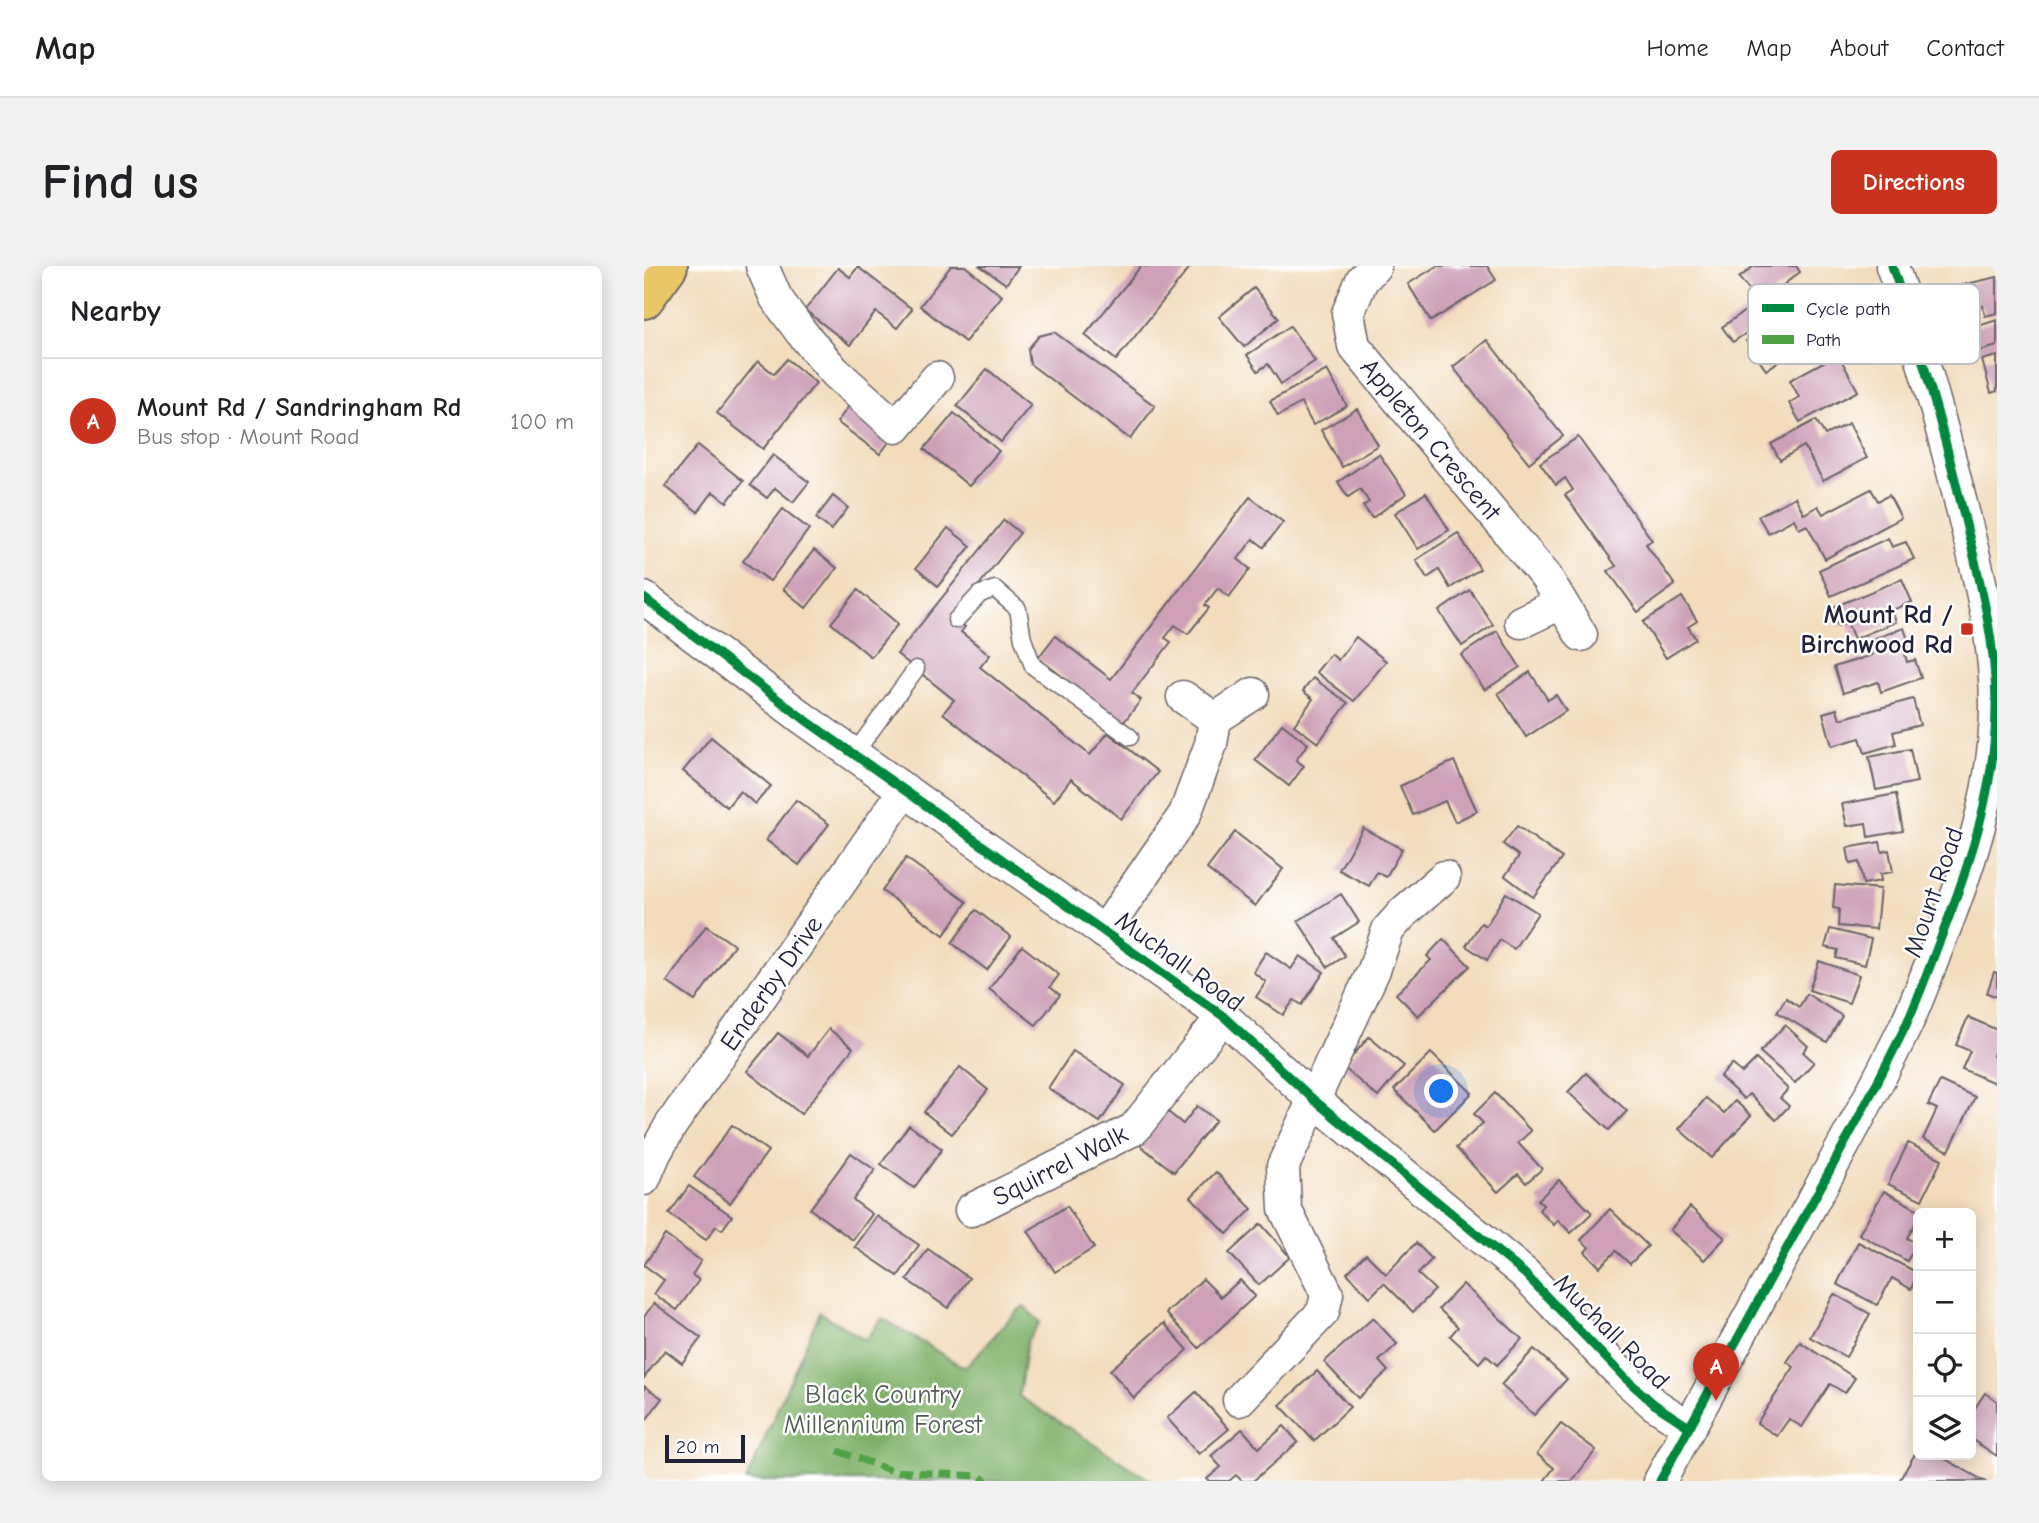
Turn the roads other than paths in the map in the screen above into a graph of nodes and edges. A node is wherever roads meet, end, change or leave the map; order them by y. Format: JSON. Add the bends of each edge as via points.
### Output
{"nodes":[{"id":1,"x":668,"y":266,"type":"edge"},
{"id":2,"x":762,"y":266,"type":"edge"},
{"id":3,"x":1375,"y":266,"type":"edge"},
{"id":4,"x":1892,"y":266,"type":"edge"},
{"id":5,"x":1898,"y":284,"type":"edge"},
{"id":6,"x":644,"y":299,"type":"edge"},
{"id":7,"x":1924,"y":364,"type":"edge"},
{"id":8,"x":937,"y":378,"type":"dead end"},
{"id":9,"x":644,"y":598,"type":"edge"},
{"id":10,"x":1561,"y":603,"type":"junction"},
{"id":11,"x":1991,"y":603,"type":"edge"},
{"id":12,"x":956,"y":620,"type":"dead end"},
{"id":13,"x":1521,"y":622,"type":"dead end"},
{"id":14,"x":1581,"y":635,"type":"dead end"},
{"id":15,"x":916,"y":669,"type":"dead end"},
{"id":16,"x":1253,"y":694,"type":"dead end"},
{"id":17,"x":1183,"y":697,"type":"dead end"},
{"id":18,"x":1215,"y":719,"type":"junction"},
{"id":19,"x":1130,"y":737,"type":"dead end"},
{"id":20,"x":854,"y":754,"type":"junction"},
{"id":21,"x":905,"y":790,"type":"junction"},
{"id":22,"x":1444,"y":877,"type":"dead end"},
{"id":23,"x":1104,"y":932,"type":"junction"},
{"id":24,"x":1223,"y":1016,"type":"junction"},
{"id":25,"x":1314,"y":1100,"type":"junction"},
{"id":26,"x":644,"y":1179,"type":"edge"},
{"id":27,"x":971,"y":1210,"type":"dead end"},
{"id":28,"x":1239,"y":1400,"type":"dead end"},
{"id":29,"x":1689,"y":1427,"type":"junction"},
{"id":30,"x":1661,"y":1481,"type":"edge"}],
"edges":[{"from":1,"to":6,"type":"highway"},
{"from":2,"to":8,"type":"street","via":[[776,298],[801,332],[835,372],[896,427]]},
{"from":3,"to":10,"type":"street","name":"Appleton Crescent","via":[[1362,280],[1348,313],[1354,346],[1546,577]]},
{"from":4,"to":5,"type":"street","name":"Mount Road"},
{"from":7,"to":11,"type":"street","name":"Mount Road"},
{"from":9,"to":20,"type":"street","name":"Muchall Road"},
{"from":10,"to":13,"type":"street"},
{"from":10,"to":14,"type":"street","name":"Appleton Crescent"},
{"from":11,"to":29,"type":"street","name":"Mount Road","via":[[1996,704],[1989,783],[1955,902],[1906,1023],[1846,1142]]},
{"from":12,"to":19,"type":"lane","via":[[980,594],[995,589],[1018,609],[1033,666]]},
{"from":15,"to":20,"type":"lane"},
{"from":16,"to":18,"type":"street"},
{"from":17,"to":18,"type":"street"},
{"from":18,"to":23,"type":"street","via":[[1211,744],[1185,814]]},
{"from":20,"to":21,"type":"street","name":"Muchall Road"},
{"from":21,"to":23,"type":"street","name":"Muchall Road"},
{"from":21,"to":26,"type":"street","name":"Enderby Drive","via":[[671,1125]]},
{"from":22,"to":25,"type":"street","via":[[1388,930]]},
{"from":23,"to":24,"type":"street","name":"Muchall Road"},
{"from":24,"to":25,"type":"street","name":"Muchall Road"},
{"from":24,"to":27,"type":"street","name":"Squirrel Walk","via":[[1134,1129]]},
{"from":25,"to":28,"type":"street","via":[[1283,1166],[1285,1209],[1327,1294],[1322,1312]]},
{"from":25,"to":29,"type":"street","name":"Muchall Road","via":[[1525,1274],[1625,1378]]},
{"from":29,"to":30,"type":"street","name":"Mount Road"}]}
